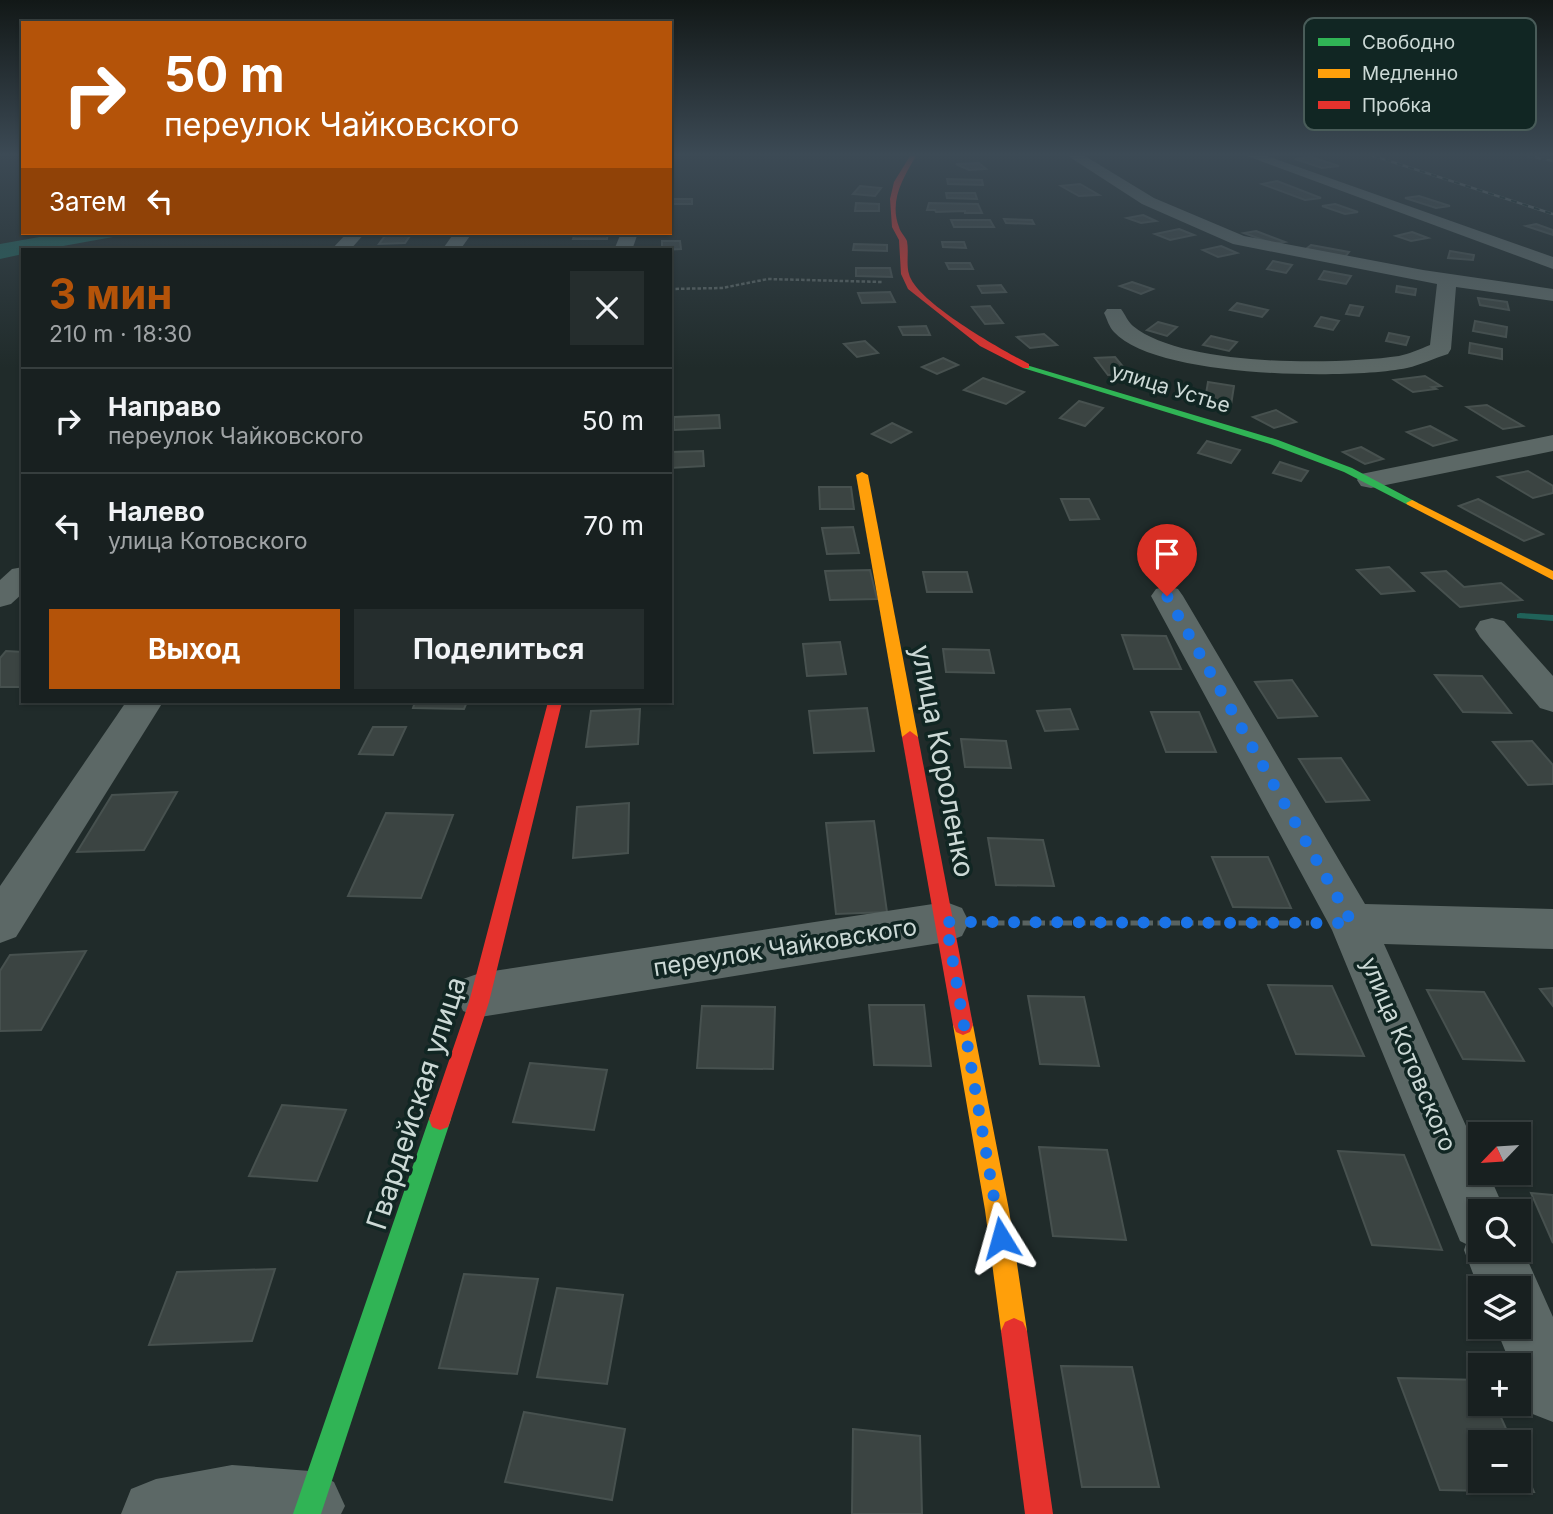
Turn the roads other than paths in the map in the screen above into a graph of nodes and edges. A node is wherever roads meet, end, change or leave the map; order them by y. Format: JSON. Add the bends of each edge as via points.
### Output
{"nodes":[{"id":1,"x":895,"y":227,"type":"edge"},
{"id":2,"x":1209,"y":227,"type":"edge"},
{"id":3,"x":1450,"y":227,"type":"edge"},
{"id":4,"x":354,"y":235,"type":"edge"},
{"id":5,"x":342,"y":248,"type":"edge"},
{"id":6,"x":1553,"y":264,"type":"edge"},
{"id":7,"x":1447,"y":280,"type":"junction"},
{"id":8,"x":1553,"y":295,"type":"edge"},
{"id":9,"x":1114,"y":313,"type":"dead end"},
{"id":10,"x":1553,"y":443,"type":"edge"},
{"id":11,"x":862,"y":475,"type":"dead end"},
{"id":12,"x":1371,"y":480,"type":"junction"},
{"id":13,"x":1553,"y":576,"type":"edge"},
{"id":14,"x":21,"y":578,"type":"edge"},
{"id":15,"x":1167,"y":596,"type":"dead end"},
{"id":16,"x":0,"y":597,"type":"edge"},
{"id":17,"x":1492,"y":629,"type":"dead end"},
{"id":18,"x":1553,"y":699,"type":"edge"},
{"id":19,"x":144,"y":703,"type":"edge"},
{"id":20,"x":555,"y":703,"type":"edge"},
{"id":21,"x":946,"y":922,"type":"junction"},
{"id":22,"x":0,"y":923,"type":"edge"},
{"id":23,"x":1352,"y":923,"type":"junction"},
{"id":24,"x":1553,"y":929,"type":"edge"},
{"id":25,"x":480,"y":995,"type":"junction"},
{"id":26,"x":1470,"y":1199,"type":"edge"},
{"id":27,"x":1531,"y":1339,"type":"edge"},
{"id":28,"x":1553,"y":1390,"type":"edge"},
{"id":29,"x":309,"y":1510,"type":"edge"},
{"id":30,"x":156,"y":1514,"type":"edge"},
{"id":31,"x":1038,"y":1514,"type":"edge"}],
"edges":[{"from":1,"to":12,"type":"street","name":"улица Устье","via":[[903,240],[905,274],[912,289],[983,344],[1024,365],[1274,442]]},
{"from":2,"to":7,"type":"street","via":[[1240,240]]},
{"from":3,"to":6,"type":"street"},
{"from":4,"to":5,"type":"street"},
{"from":7,"to":8,"type":"street"},
{"from":7,"to":9,"type":"street","via":[[1440,349],[1404,362],[1326,367],[1226,363],[1153,347],[1122,329]]},
{"from":10,"to":12,"type":"street"},
{"from":11,"to":21,"type":"street","name":"улица Короленко"},
{"from":12,"to":13,"type":"street","name":"улица Устье"},
{"from":14,"to":16,"type":"street"},
{"from":15,"to":23,"type":"street","name":"улица Котовского"},
{"from":17,"to":18,"type":"street"},
{"from":19,"to":22,"type":"street"},
{"from":20,"to":25,"type":"street","name":"Гвардейская улица"},
{"from":21,"to":25,"type":"street","name":"переулок Чайковского"},
{"from":21,"to":31,"type":"street","name":"улица Короленко","via":[[997,1210]]},
{"from":23,"to":24,"type":"street"},
{"from":23,"to":26,"type":"street","name":"улица Котовского"},
{"from":25,"to":29,"type":"street","name":"Гвардейская улица"},
{"from":27,"to":28,"type":"street"},
{"from":29,"to":30,"type":"street","via":[[232,1499]]}]}
